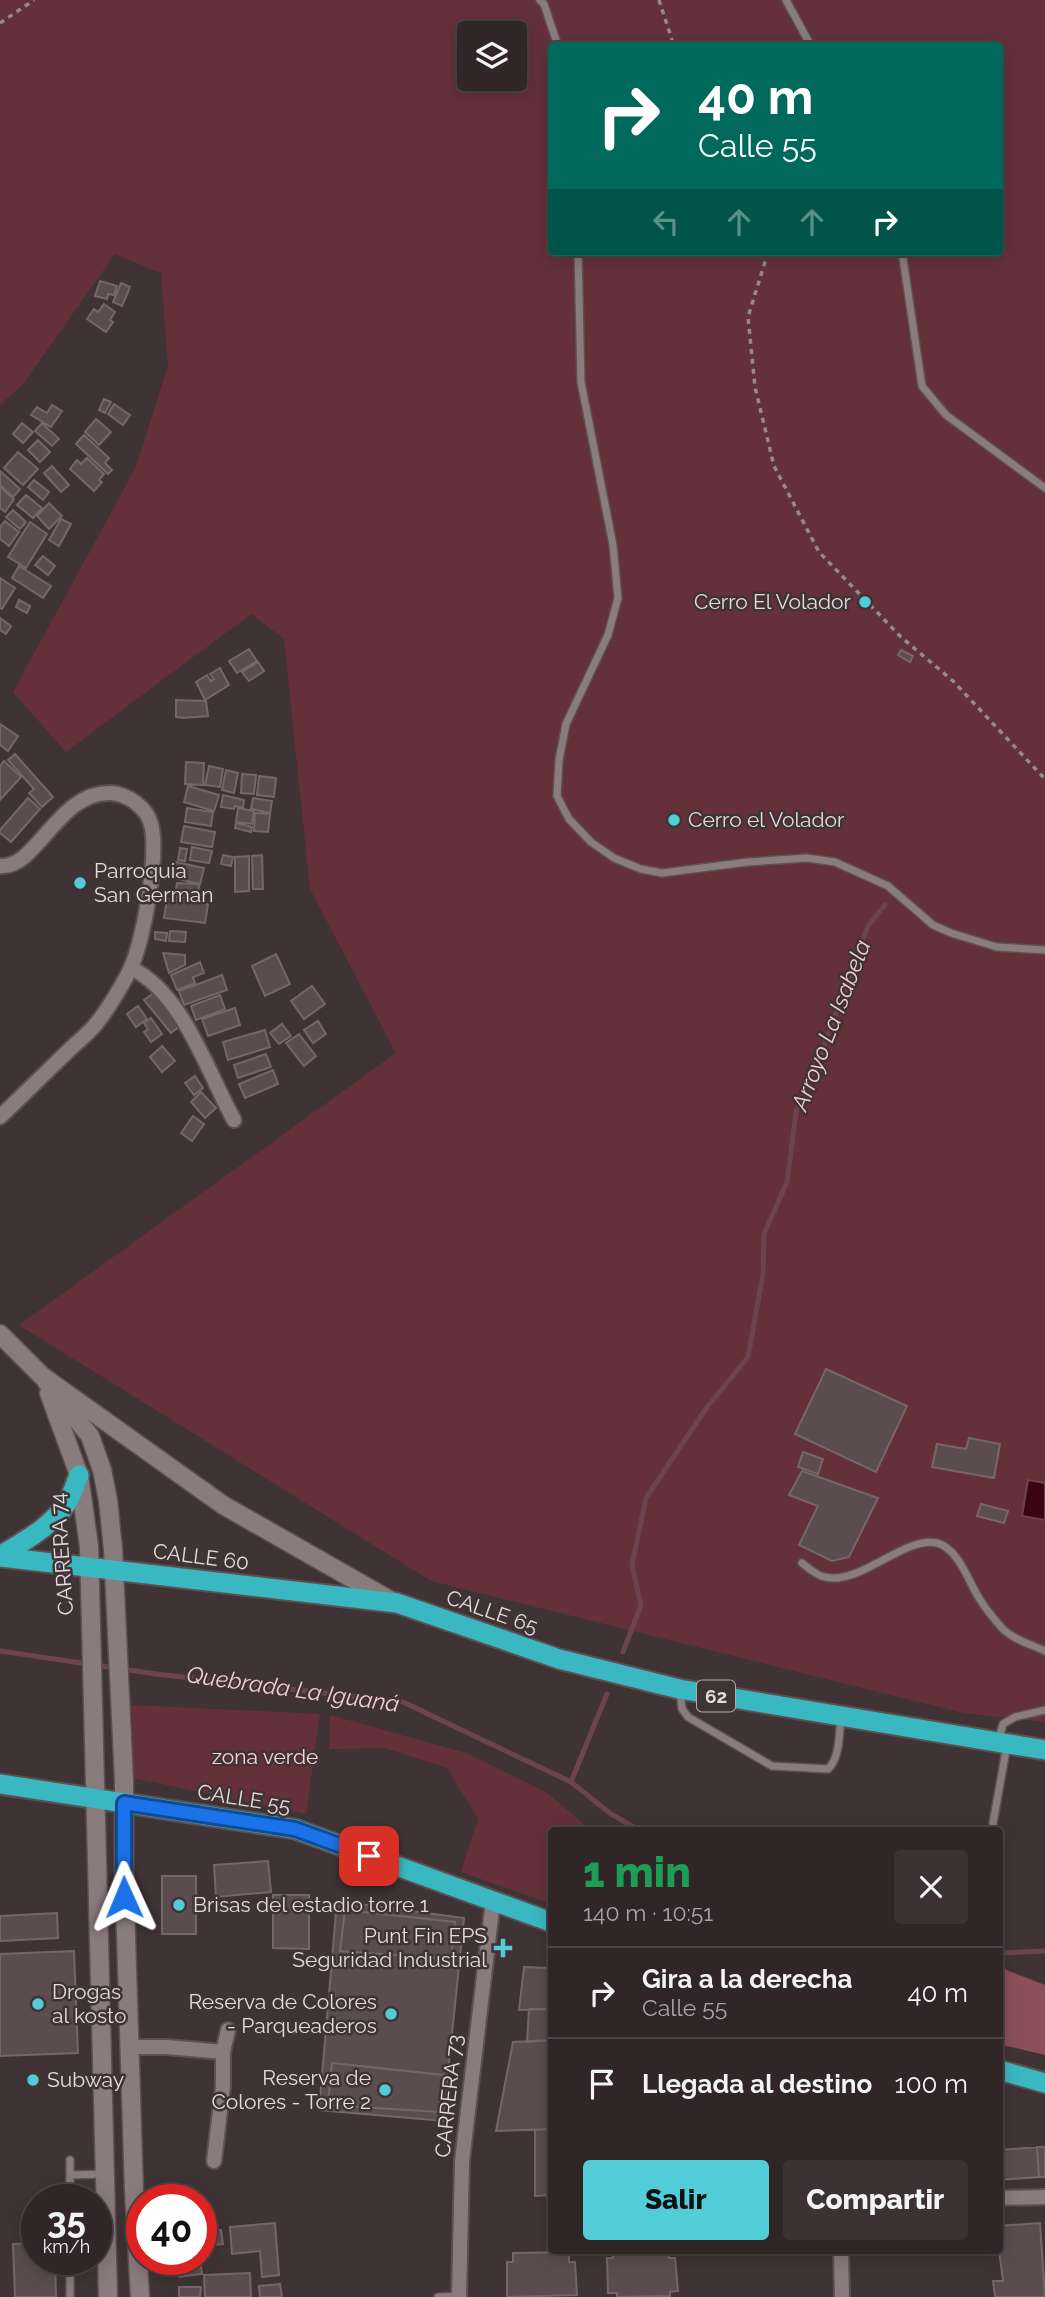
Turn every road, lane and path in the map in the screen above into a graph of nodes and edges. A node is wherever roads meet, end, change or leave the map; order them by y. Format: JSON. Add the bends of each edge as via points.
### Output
{"nodes":[{"id":1,"x":34,"y":0,"type":"edge"},
{"id":2,"x":540,"y":0,"type":"edge"},
{"id":3,"x":659,"y":0,"type":"edge"},
{"id":4,"x":786,"y":0,"type":"edge"},
{"id":5,"x":0,"y":23,"type":"edge"},
{"id":6,"x":557,"y":42,"type":"edge"},
{"id":7,"x":673,"y":42,"type":"edge"},
{"id":8,"x":809,"y":42,"type":"edge"},
{"id":9,"x":579,"y":256,"type":"edge"},
{"id":10,"x":767,"y":256,"type":"edge"},
{"id":11,"x":903,"y":256,"type":"edge"},
{"id":12,"x":1045,"y":488,"type":"edge"},
{"id":13,"x":1045,"y":779,"type":"edge"},
{"id":14,"x":0,"y":866,"type":"edge"},
{"id":15,"x":1045,"y":950,"type":"edge"},
{"id":16,"x":131,"y":968,"type":"junction"},
{"id":17,"x":0,"y":1117,"type":"edge"},
{"id":18,"x":234,"y":1120,"type":"dead end"},
{"id":19,"x":0,"y":1334,"type":"edge"},
{"id":20,"x":42,"y":1376,"type":"junction"},
{"id":21,"x":79,"y":1475,"type":"junction"},
{"id":22,"x":0,"y":1556,"type":"edge"},
{"id":23,"x":802,"y":1563,"type":"dead end"},
{"id":24,"x":89,"y":1567,"type":"junction"},
{"id":25,"x":114,"y":1570,"type":"junction"},
{"id":26,"x":397,"y":1603,"type":"junction"},
{"id":27,"x":1045,"y":1651,"type":"edge"},
{"id":28,"x":679,"y":1689,"type":"junction"},
{"id":29,"x":1045,"y":1710,"type":"edge"},
{"id":30,"x":841,"y":1717,"type":"junction"},
{"id":31,"x":1002,"y":1744,"type":"junction"},
{"id":32,"x":1045,"y":1750,"type":"edge"},
{"id":33,"x":0,"y":1784,"type":"edge"},
{"id":34,"x":95,"y":1799,"type":"junction"},
{"id":35,"x":124,"y":1803,"type":"junction"},
{"id":36,"x":993,"y":1823,"type":"dead end"},
{"id":37,"x":493,"y":1901,"type":"junction"},
{"id":38,"x":548,"y":1921,"type":"edge"},
{"id":39,"x":228,"y":2030,"type":"dead end"},
{"id":40,"x":129,"y":2047,"type":"junction"},
{"id":41,"x":223,"y":2052,"type":"junction"},
{"id":42,"x":1003,"y":2071,"type":"edge"},
{"id":43,"x":1045,"y":2082,"type":"edge"},
{"id":44,"x":70,"y":2160,"type":"dead end"},
{"id":45,"x":214,"y":2161,"type":"dead end"},
{"id":46,"x":70,"y":2175,"type":"junction"},
{"id":47,"x":105,"y":2175,"type":"junction"},
{"id":48,"x":70,"y":2184,"type":"edge"},
{"id":49,"x":1045,"y":2197,"type":"edge"},
{"id":50,"x":1003,"y":2199,"type":"edge"},
{"id":51,"x":841,"y":2254,"type":"edge"},
{"id":52,"x":70,"y":2275,"type":"edge"},
{"id":53,"x":459,"y":2296,"type":"edge"},
{"id":54,"x":70,"y":2297,"type":"edge"},
{"id":55,"x":108,"y":2297,"type":"edge"},
{"id":56,"x":140,"y":2297,"type":"edge"},
{"id":57,"x":438,"y":2297,"type":"edge"},
{"id":58,"x":842,"y":2297,"type":"edge"}],
"edges":[{"from":1,"to":5,"type":"path"},
{"from":2,"to":6,"type":"lane"},
{"from":3,"to":7,"type":"path"},
{"from":4,"to":8,"type":"lane"},
{"from":9,"to":15,"type":"lane","via":[[581,382],[613,545],[618,598],[608,635],[566,724],[557,796],[569,819],[614,858],[662,873],[807,858],[835,862],[888,886],[933,925],[951,933],[997,947]]},
{"from":10,"to":13,"type":"path","via":[[748,317],[755,387],[774,466],[819,552],[901,637],[953,681]]},
{"from":11,"to":12,"type":"lane","via":[[922,386],[946,415]]},
{"from":14,"to":16,"type":"street","via":[[23,859],[65,811],[88,798],[110,793],[127,796],[151,822],[153,848],[143,932]]},
{"from":16,"to":17,"type":"street","via":[[96,1024]]},
{"from":16,"to":18,"type":"street","via":[[152,981],[180,1016]]},
{"from":19,"to":20,"type":"street","name":"CALLE 65"},
{"from":20,"to":21,"type":"street","name":"CARRERA 74"},
{"from":20,"to":25,"type":"street","via":[[89,1437],[102,1470]]},
{"from":20,"to":26,"type":"street","name":"CALLE 65","via":[[223,1505]]},
{"from":21,"to":22,"type":"highway","via":[[69,1500],[56,1516]]},
{"from":21,"to":24,"type":"street","name":"CARRERA 74"},
{"from":22,"to":24,"type":"highway","name":"CALLE 60","number":"62"},
{"from":23,"to":27,"type":"lane","via":[[824,1577],[838,1577],[911,1547],[939,1544],[957,1559],[1005,1631]]},
{"from":24,"to":25,"type":"highway","name":"CALLE 60","number":"62"},
{"from":24,"to":34,"type":"street","name":"CARRERA 74"},
{"from":25,"to":26,"type":"highway","name":"CALLE 60","number":"62"},
{"from":25,"to":35,"type":"street"},
{"from":26,"to":28,"type":"highway","name":"CALLE 65","number":"62","via":[[559,1659]]},
{"from":28,"to":30,"type":"highway","name":"CALLE 65","number":"62"},
{"from":28,"to":30,"type":"lane","via":[[688,1717],[772,1766],[828,1769],[836,1757]]},
{"from":29,"to":31,"type":"lane","via":[[1003,1724]]},
{"from":30,"to":31,"type":"highway","name":"CALLE 65","number":"62"},
{"from":31,"to":32,"type":"highway","name":"CALLE 65","number":"62"},
{"from":31,"to":36,"type":"lane"},
{"from":33,"to":34,"type":"highway","name":"CALLE 55"},
{"from":34,"to":35,"type":"highway","name":"CALLE 55"},
{"from":34,"to":47,"type":"street","name":"CARRERA 74"},
{"from":35,"to":37,"type":"highway","name":"CALLE 55","via":[[295,1829]]},
{"from":35,"to":40,"type":"street"},
{"from":37,"to":38,"type":"highway","name":"CALLE 55"},
{"from":37,"to":53,"type":"street","name":"CARRERA 73","via":[[462,2161]]},
{"from":39,"to":41,"type":"street"},
{"from":40,"to":41,"type":"street"},
{"from":40,"to":56,"type":"street"},
{"from":41,"to":45,"type":"street"},
{"from":42,"to":43,"type":"highway"},
{"from":44,"to":46,"type":"lane"},
{"from":46,"to":47,"type":"lane"},
{"from":46,"to":48,"type":"lane"},
{"from":47,"to":55,"type":"street","name":"CARRERA 74"},
{"from":49,"to":50,"type":"street"},
{"from":51,"to":58,"type":"street"},
{"from":52,"to":54,"type":"lane"},
{"from":53,"to":57,"type":"lane"}]}
